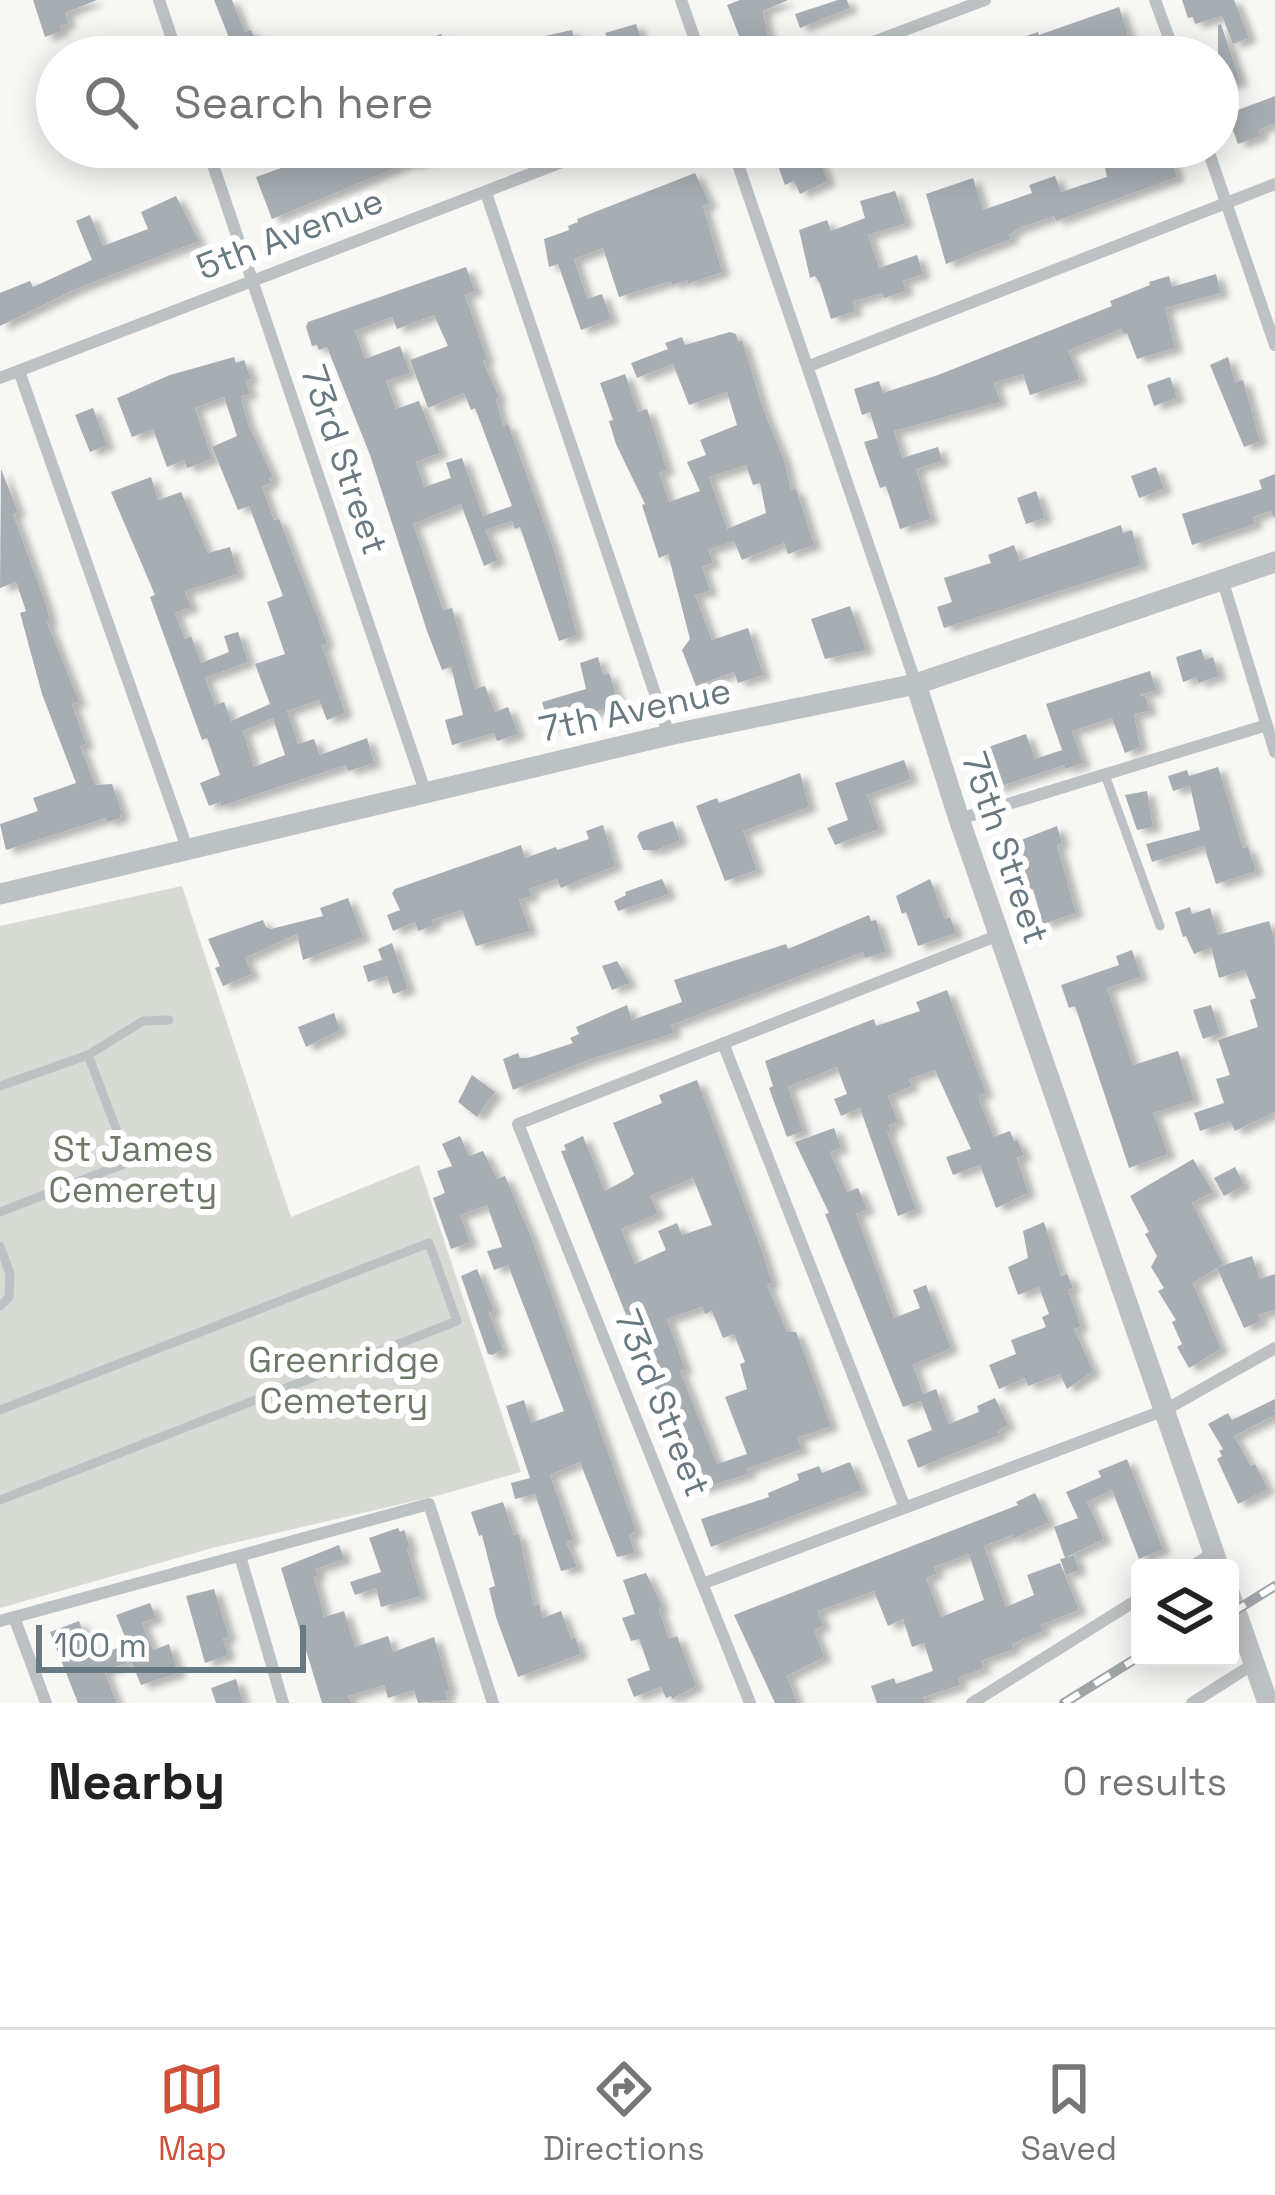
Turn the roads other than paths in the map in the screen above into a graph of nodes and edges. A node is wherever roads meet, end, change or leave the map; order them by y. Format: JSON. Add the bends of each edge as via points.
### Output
{"nodes":[{"id":1,"x":159,"y":0,"type":"edge"},
{"id":2,"x":681,"y":0,"type":"edge"},
{"id":3,"x":985,"y":0,"type":"edge"},
{"id":4,"x":1155,"y":0,"type":"edge"},
{"id":5,"x":171,"y":36,"type":"edge"},
{"id":6,"x":694,"y":36,"type":"edge"},
{"id":7,"x":889,"y":36,"type":"edge"},
{"id":8,"x":1168,"y":36,"type":"edge"},
{"id":9,"x":214,"y":168,"type":"edge"},
{"id":10,"x":548,"y":168,"type":"edge"},
{"id":11,"x":739,"y":168,"type":"edge"},
{"id":12,"x":1215,"y":168,"type":"edge"},
{"id":13,"x":1275,"y":184,"type":"edge"},
{"id":14,"x":486,"y":193,"type":"junction"},
{"id":15,"x":1227,"y":202,"type":"junction"},
{"id":16,"x":251,"y":279,"type":"junction"},
{"id":17,"x":1275,"y":345,"type":"edge"},
{"id":18,"x":809,"y":366,"type":"junction"},
{"id":19,"x":19,"y":370,"type":"junction"},
{"id":20,"x":0,"y":378,"type":"edge"},
{"id":21,"x":1275,"y":562,"type":"edge"},
{"id":22,"x":1222,"y":581,"type":"junction"},
{"id":23,"x":916,"y":684,"type":"junction"},
{"id":24,"x":1267,"y":724,"type":"junction"},
{"id":25,"x":669,"y":735,"type":"junction"},
{"id":26,"x":1275,"y":752,"type":"edge"},
{"id":27,"x":1106,"y":775,"type":"junction"},
{"id":28,"x":425,"y":791,"type":"junction"},
{"id":29,"x":959,"y":819,"type":"junction"},
{"id":30,"x":187,"y":848,"type":"junction"},
{"id":31,"x":0,"y":894,"type":"edge"},
{"id":32,"x":1160,"y":926,"type":"dead end"},
{"id":33,"x":999,"y":934,"type":"junction"},
{"id":34,"x":169,"y":1020,"type":"dead end"},
{"id":35,"x":723,"y":1043,"type":"junction"},
{"id":36,"x":88,"y":1054,"type":"junction"},
{"id":37,"x":0,"y":1086,"type":"edge"},
{"id":38,"x":0,"y":1212,"type":"edge"},
{"id":39,"x":0,"y":1246,"type":"edge"},
{"id":40,"x":0,"y":1306,"type":"edge"},
{"id":41,"x":1275,"y":1348,"type":"edge"},
{"id":42,"x":0,"y":1410,"type":"edge"},
{"id":43,"x":1165,"y":1410,"type":"junction"},
{"id":44,"x":0,"y":1500,"type":"edge"},
{"id":45,"x":905,"y":1508,"type":"junction"},
{"id":46,"x":240,"y":1556,"type":"junction"},
{"id":47,"x":1216,"y":1559,"type":"edge"},
{"id":48,"x":702,"y":1585,"type":"junction"},
{"id":49,"x":1131,"y":1604,"type":"edge"},
{"id":50,"x":7,"y":1619,"type":"edge"},
{"id":51,"x":1239,"y":1619,"type":"edge"},
{"id":52,"x":1255,"y":1663,"type":"junction"},
{"id":53,"x":46,"y":1703,"type":"edge"},
{"id":54,"x":283,"y":1703,"type":"edge"},
{"id":55,"x":493,"y":1703,"type":"edge"},
{"id":56,"x":750,"y":1703,"type":"edge"},
{"id":57,"x":972,"y":1703,"type":"edge"},
{"id":58,"x":1192,"y":1703,"type":"edge"},
{"id":59,"x":1268,"y":1703,"type":"edge"}],
"edges":[{"from":1,"to":5,"type":"street"},
{"from":2,"to":6,"type":"street"},
{"from":3,"to":7,"type":"street"},
{"from":4,"to":8,"type":"street"},
{"from":9,"to":16,"type":"street","name":"73rd Street"},
{"from":10,"to":14,"type":"street","name":"5th Avenue"},
{"from":11,"to":18,"type":"street","name":"75th Street"},
{"from":12,"to":15,"type":"street"},
{"from":13,"to":15,"type":"street"},
{"from":14,"to":16,"type":"street","name":"5th Avenue"},
{"from":14,"to":25,"type":"street"},
{"from":15,"to":17,"type":"street"},
{"from":15,"to":18,"type":"street"},
{"from":16,"to":19,"type":"street","name":"5th Avenue"},
{"from":16,"to":28,"type":"street","name":"73rd Street"},
{"from":18,"to":23,"type":"street","name":"75th Street"},
{"from":19,"to":20,"type":"street","name":"5th Avenue"},
{"from":19,"to":30,"type":"street"},
{"from":21,"to":22,"type":"street","name":"7th Avenue"},
{"from":22,"to":23,"type":"street","name":"7th Avenue"},
{"from":22,"to":24,"type":"street"},
{"from":23,"to":25,"type":"street","name":"7th Avenue"},
{"from":23,"to":29,"type":"street","name":"75th Street"},
{"from":24,"to":26,"type":"street"},
{"from":24,"to":27,"type":"street"},
{"from":25,"to":28,"type":"street","name":"7th Avenue"},
{"from":27,"to":29,"type":"street"},
{"from":27,"to":32,"type":"lane"},
{"from":28,"to":30,"type":"street","name":"7th Avenue"},
{"from":29,"to":33,"type":"street","name":"75th Street"},
{"from":30,"to":31,"type":"street","name":"7th Avenue"},
{"from":33,"to":35,"type":"street"},
{"from":33,"to":43,"type":"street","name":"75th Street"},
{"from":34,"to":36,"type":"lane","via":[[143,1021]]},
{"from":35,"to":45,"type":"street"},
{"from":35,"to":48,"type":"street","name":"73rd Street","via":[[518,1124]]},
{"from":36,"to":37,"type":"lane"},
{"from":36,"to":38,"type":"lane","via":[[129,1162]]},
{"from":39,"to":40,"type":"lane","via":[[10,1274],[9,1298]]},
{"from":41,"to":43,"type":"street"},
{"from":42,"to":44,"type":"lane","via":[[429,1243],[458,1321]]},
{"from":43,"to":45,"type":"street"},
{"from":43,"to":47,"type":"street","name":"75th Street"},
{"from":45,"to":48,"type":"street"},
{"from":46,"to":50,"type":"street"},
{"from":46,"to":54,"type":"street"},
{"from":46,"to":55,"type":"street","via":[[429,1504]]},
{"from":48,"to":56,"type":"street","name":"73rd Street"},
{"from":49,"to":57,"type":"street"},
{"from":50,"to":53,"type":"street"},
{"from":51,"to":52,"type":"street"},
{"from":52,"to":58,"type":"street"},
{"from":52,"to":59,"type":"street"}]}
